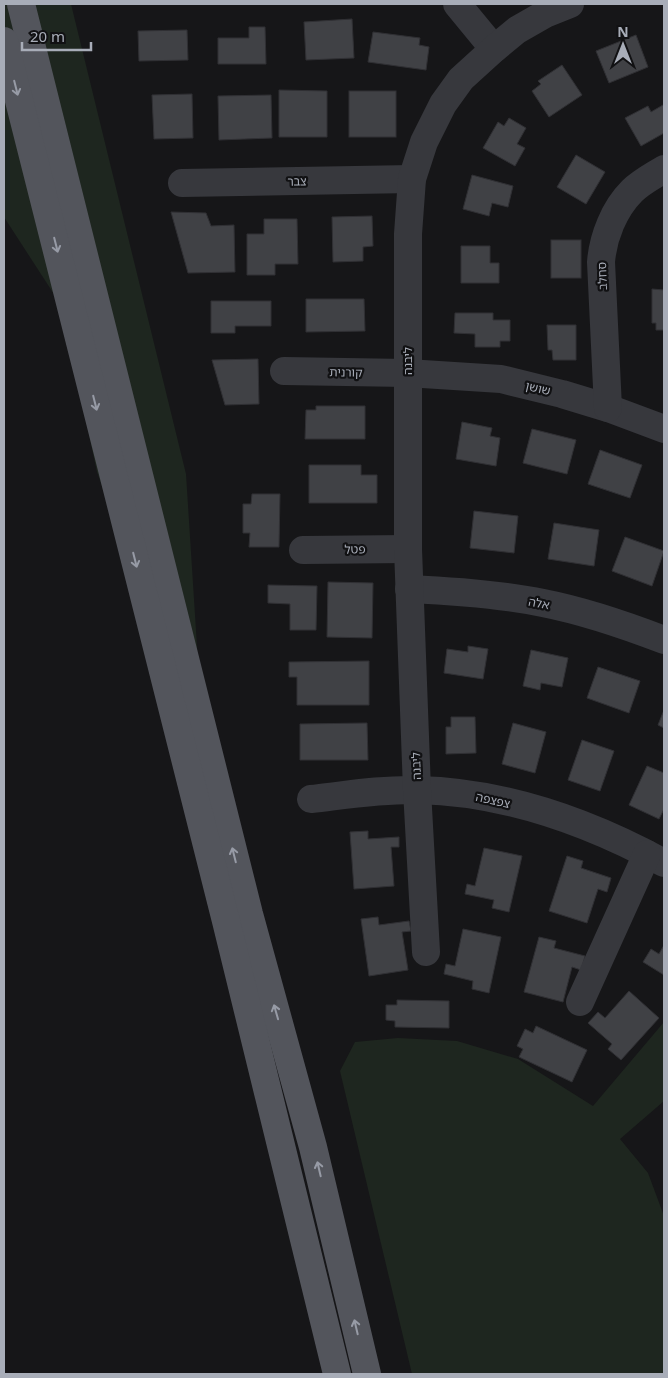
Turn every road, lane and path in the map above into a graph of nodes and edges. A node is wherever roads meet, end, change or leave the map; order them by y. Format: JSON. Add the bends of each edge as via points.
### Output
{"nodes":[{"id":1,"x":21,"y":4,"type":"edge"},
{"id":2,"x":457,"y":4,"type":"edge"},
{"id":3,"x":570,"y":4,"type":"edge"},
{"id":4,"x":4,"y":40,"type":"edge"},
{"id":5,"x":494,"y":49,"type":"junction"},
{"id":6,"x":664,"y":169,"type":"edge"},
{"id":7,"x":412,"y":179,"type":"junction"},
{"id":8,"x":182,"y":183,"type":"dead end"},
{"id":9,"x":284,"y":371,"type":"dead end"},
{"id":10,"x":407,"y":372,"type":"junction"},
{"id":11,"x":608,"y":408,"type":"junction"},
{"id":12,"x":664,"y":429,"type":"edge"},
{"id":13,"x":408,"y":549,"type":"junction"},
{"id":14,"x":303,"y":550,"type":"dead end"},
{"id":15,"x":409,"y":589,"type":"junction"},
{"id":16,"x":664,"y":640,"type":"edge"},
{"id":17,"x":417,"y":790,"type":"junction"},
{"id":18,"x":311,"y":799,"type":"dead end"},
{"id":19,"x":656,"y":858,"type":"edge"},
{"id":20,"x":426,"y":952,"type":"dead end"},
{"id":21,"x":580,"y":1002,"type":"dead end"},
{"id":22,"x":337,"y":1374,"type":"edge"},
{"id":23,"x":367,"y":1374,"type":"edge"}],
"edges":[{"from":23,"to":1,"type":"main road","one_way":true,"via":[[314,1147],[248,914]]},
{"from":2,"to":5,"type":"street"},
{"from":3,"to":5,"type":"street","name":"ליבנה","via":[[517,30]]},
{"from":4,"to":22,"type":"main road","one_way":true},
{"from":5,"to":7,"type":"street","name":"ליבנה","via":[[462,79],[443,104],[424,142]]},
{"from":6,"to":11,"type":"street","name":"סחלב","via":[[632,192],[611,224],[603,246]]},
{"from":7,"to":8,"type":"street","name":"צבר"},
{"from":7,"to":10,"type":"street","name":"ליבנה","via":[[408,234]]},
{"from":9,"to":10,"type":"street","name":"קורנית"},
{"from":10,"to":11,"type":"street","name":"שושן","via":[[501,379]]},
{"from":10,"to":13,"type":"street","name":"ליבנה"},
{"from":11,"to":12,"type":"street","name":"שושן"},
{"from":13,"to":14,"type":"street","name":"פטל"},
{"from":13,"to":15,"type":"street","name":"ליבנה"},
{"from":15,"to":16,"type":"street","name":"אלה","via":[[455,591],[543,603]]},
{"from":15,"to":17,"type":"street","name":"ליבנה"},
{"from":17,"to":18,"type":"street","name":"צפצפה"},
{"from":17,"to":19,"type":"street","name":"צפצפה","via":[[474,795],[545,812],[613,836]]},
{"from":17,"to":20,"type":"street","name":"ליבנה"},
{"from":19,"to":21,"type":"street"}]}
